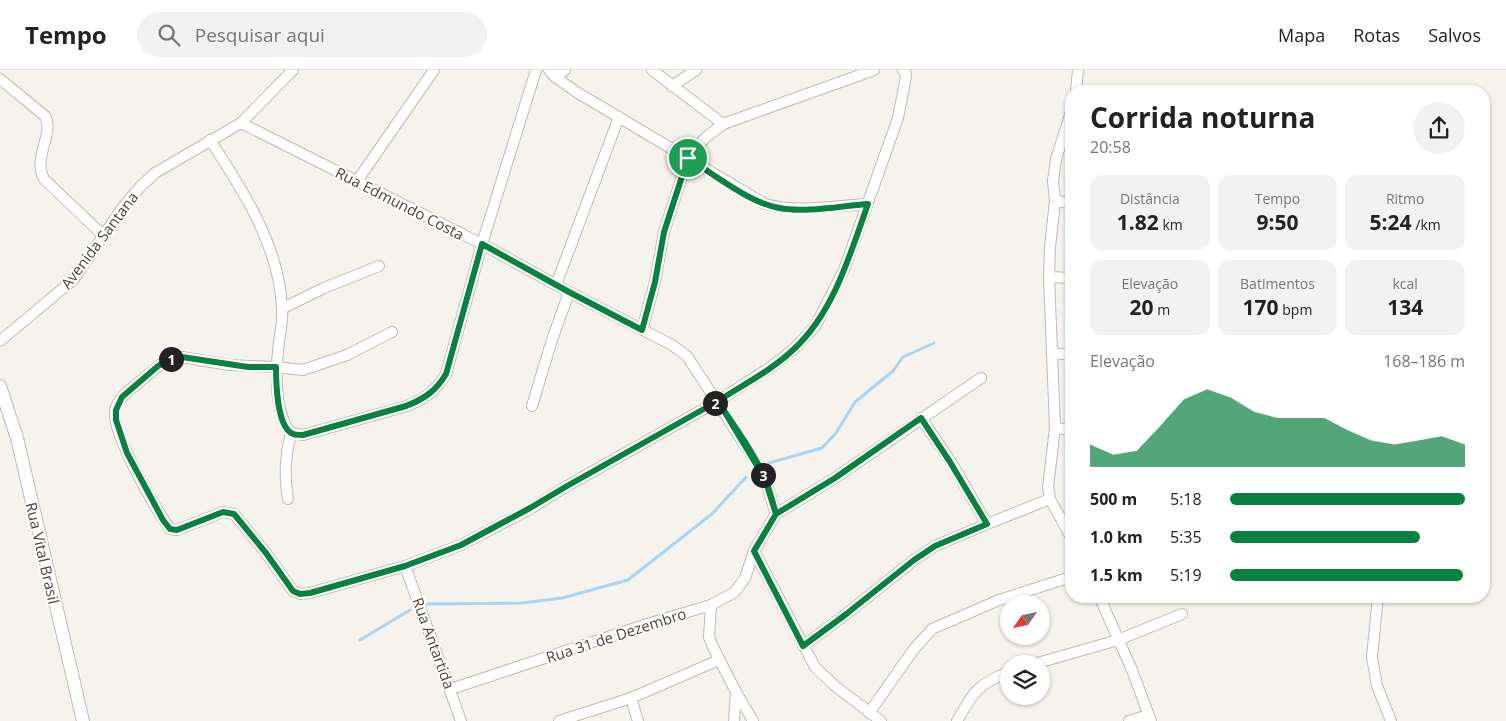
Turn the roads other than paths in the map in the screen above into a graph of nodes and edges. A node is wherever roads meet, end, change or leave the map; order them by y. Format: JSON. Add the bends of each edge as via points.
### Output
{"nodes":[{"id":1,"x":293,"y":70,"type":"edge"},
{"id":2,"x":434,"y":70,"type":"edge"},
{"id":3,"x":536,"y":70,"type":"edge"},
{"id":4,"x":565,"y":70,"type":"edge"},
{"id":5,"x":652,"y":70,"type":"edge"},
{"id":6,"x":696,"y":70,"type":"edge"},
{"id":7,"x":874,"y":70,"type":"edge"},
{"id":8,"x":903,"y":70,"type":"edge"},
{"id":9,"x":1078,"y":70,"type":"edge"},
{"id":10,"x":552,"y":73,"type":"edge"},
{"id":11,"x":0,"y":79,"type":"edge"},
{"id":12,"x":1077,"y":85,"type":"edge"},
{"id":13,"x":672,"y":86,"type":"junction"},
{"id":14,"x":619,"y":117,"type":"junction"},
{"id":15,"x":241,"y":123,"type":"junction"},
{"id":16,"x":723,"y":124,"type":"junction"},
{"id":17,"x":1065,"y":131,"type":"edge"},
{"id":18,"x":210,"y":140,"type":"junction"},
{"id":19,"x":688,"y":158,"type":"junction"},
{"id":20,"x":357,"y":181,"type":"junction"},
{"id":21,"x":1055,"y":201,"type":"junction"},
{"id":22,"x":1065,"y":202,"type":"edge"},
{"id":23,"x":868,"y":204,"type":"junction"},
{"id":24,"x":104,"y":236,"type":"junction"},
{"id":25,"x":482,"y":244,"type":"junction"},
{"id":26,"x":379,"y":266,"type":"dead end"},
{"id":27,"x":1049,"y":277,"type":"junction"},
{"id":28,"x":1065,"y":278,"type":"edge"},
{"id":29,"x":556,"y":285,"type":"junction"},
{"id":30,"x":569,"y":292,"type":"junction"},
{"id":31,"x":283,"y":308,"type":"junction"},
{"id":32,"x":642,"y":330,"type":"junction"},
{"id":33,"x":392,"y":332,"type":"dead end"},
{"id":34,"x":0,"y":341,"type":"edge"},
{"id":35,"x":1052,"y":353,"type":"junction"},
{"id":36,"x":1065,"y":354,"type":"edge"},
{"id":37,"x":276,"y":367,"type":"junction"},
{"id":38,"x":981,"y":378,"type":"dead end"},
{"id":39,"x":0,"y":386,"type":"edge"},
{"id":40,"x":718,"y":401,"type":"junction"},
{"id":41,"x":532,"y":406,"type":"dead end"},
{"id":42,"x":921,"y":418,"type":"junction"},
{"id":43,"x":1055,"y":428,"type":"junction"},
{"id":44,"x":1065,"y":429,"type":"edge"},
{"id":45,"x":291,"y":433,"type":"junction"},
{"id":46,"x":288,"y":499,"type":"dead end"},
{"id":47,"x":1050,"y":499,"type":"junction"},
{"id":48,"x":776,"y":514,"type":"junction"},
{"id":49,"x":987,"y":524,"type":"junction"},
{"id":50,"x":1065,"y":526,"type":"edge"},
{"id":51,"x":754,"y":551,"type":"junction"},
{"id":52,"x":405,"y":566,"type":"junction"},
{"id":53,"x":1065,"y":579,"type":"edge"},
{"id":54,"x":1102,"y":603,"type":"edge"},
{"id":55,"x":1377,"y":603,"type":"edge"},
{"id":56,"x":711,"y":605,"type":"junction"},
{"id":57,"x":1182,"y":614,"type":"dead end"},
{"id":58,"x":1118,"y":640,"type":"junction"},
{"id":59,"x":803,"y":646,"type":"junction"},
{"id":60,"x":1050,"y":659,"type":"edge"},
{"id":61,"x":719,"y":660,"type":"junction"},
{"id":62,"x":1000,"y":676,"type":"edge"},
{"id":63,"x":451,"y":689,"type":"junction"},
{"id":64,"x":736,"y":692,"type":"junction"},
{"id":65,"x":631,"y":698,"type":"junction"},
{"id":66,"x":869,"y":713,"type":"junction"},
{"id":67,"x":1150,"y":718,"type":"edge"},
{"id":68,"x":83,"y":721,"type":"edge"},
{"id":69,"x":461,"y":721,"type":"edge"},
{"id":70,"x":559,"y":721,"type":"edge"},
{"id":71,"x":638,"y":721,"type":"edge"},
{"id":72,"x":734,"y":721,"type":"edge"},
{"id":73,"x":753,"y":721,"type":"edge"},
{"id":74,"x":881,"y":721,"type":"edge"},
{"id":75,"x":956,"y":721,"type":"edge"},
{"id":76,"x":1129,"y":721,"type":"edge"},
{"id":77,"x":1391,"y":721,"type":"edge"}],
"edges":[{"from":1,"to":15,"type":"street","name":"Avenida Santana"},
{"from":2,"to":20,"type":"street"},
{"from":3,"to":25,"type":"street"},
{"from":4,"to":10,"type":"street"},
{"from":5,"to":13,"type":"street"},
{"from":6,"to":13,"type":"street"},
{"from":7,"to":16,"type":"street"},
{"from":8,"to":23,"type":"street","via":[[906,74],[898,118]]},
{"from":9,"to":12,"type":"street"},
{"from":10,"to":14,"type":"street"},
{"from":11,"to":24,"type":"street","via":[[47,120],[40,163],[44,179]]},
{"from":13,"to":16,"type":"street"},
{"from":14,"to":19,"type":"street"},
{"from":14,"to":29,"type":"street"},
{"from":15,"to":18,"type":"street","name":"Avenida Santana"},
{"from":15,"to":20,"type":"street","name":"Rua Edmundo Costa"},
{"from":16,"to":19,"type":"street"},
{"from":17,"to":21,"type":"street","via":[[1056,159]]},
{"from":18,"to":24,"type":"street","name":"Avenida Santana","via":[[150,177],[123,207]]},
{"from":18,"to":31,"type":"street","via":[[253,208],[274,263]]},
{"from":19,"to":23,"type":"street","via":[[750,197],[780,208]]},
{"from":19,"to":32,"type":"street","via":[[664,232]]},
{"from":20,"to":25,"type":"street","name":"Rua Edmundo Costa"},
{"from":21,"to":22,"type":"street"},
{"from":21,"to":27,"type":"street"},
{"from":23,"to":40,"type":"street","via":[[844,270],[816,325],[794,349]]},
{"from":24,"to":34,"type":"street","name":"Avenida Santana","via":[[73,280]]},
{"from":25,"to":29,"type":"street","name":"Rua Edmundo Costa"},
{"from":25,"to":45,"type":"street","via":[[446,374],[440,384],[422,400],[406,406],[303,435]]},
{"from":26,"to":31,"type":"street"},
{"from":27,"to":28,"type":"street"},
{"from":27,"to":35,"type":"street"},
{"from":29,"to":30,"type":"street","name":"Rua Edmundo Costa"},
{"from":30,"to":32,"type":"street","name":"Rua Edmundo Costa"},
{"from":30,"to":41,"type":"street"},
{"from":31,"to":37,"type":"street"},
{"from":32,"to":40,"type":"street","name":"Rua Edmundo Costa","via":[[661,338],[687,356]]},
{"from":33,"to":37,"type":"street","via":[[314,368]]},
{"from":35,"to":36,"type":"street"},
{"from":35,"to":43,"type":"street"},
{"from":37,"to":45,"type":"street","via":[[276,392],[284,422]]},
{"from":37,"to":52,"type":"street","via":[[174,358],[158,366],[122,397],[116,410],[116,420],[127,453],[163,520],[170,529],[177,530],[223,512],[234,514],[293,591],[300,594]]},
{"from":38,"to":42,"type":"street"},
{"from":39,"to":68,"type":"street","name":"Rua Vital Brasil","via":[[17,438]]},
{"from":40,"to":48,"type":"street","name":"Rua Edmundo Costa","via":[[765,479]]},
{"from":40,"to":52,"type":"street","via":[[461,545]]},
{"from":42,"to":48,"type":"street","via":[[835,478]]},
{"from":42,"to":49,"type":"street"},
{"from":43,"to":44,"type":"street"},
{"from":43,"to":47,"type":"street","via":[[1048,487]]},
{"from":45,"to":46,"type":"street","via":[[285,481]]},
{"from":47,"to":49,"type":"street"},
{"from":47,"to":50,"type":"street"},
{"from":48,"to":51,"type":"street","name":"Rua 31 de Dezembro"},
{"from":49,"to":59,"type":"street","via":[[935,546]]},
{"from":51,"to":56,"type":"street","name":"Rua 31 de Dezembro","via":[[745,578],[736,592]]},
{"from":51,"to":59,"type":"street"},
{"from":52,"to":63,"type":"street","name":"Rua Antartida"},
{"from":53,"to":66,"type":"street","via":[[999,600],[932,629],[914,648]]},
{"from":54,"to":58,"type":"street"},
{"from":55,"to":77,"type":"street","via":[[1372,657],[1377,686]]},
{"from":56,"to":61,"type":"street","via":[[709,637]]},
{"from":56,"to":63,"type":"street","name":"Rua 31 de Dezembro"},
{"from":57,"to":58,"type":"street"},
{"from":58,"to":60,"type":"street"},
{"from":58,"to":67,"type":"street"},
{"from":59,"to":66,"type":"street","via":[[822,675]]},
{"from":61,"to":64,"type":"street"},
{"from":61,"to":65,"type":"street"},
{"from":62,"to":75,"type":"street","via":[[981,685],[972,694]]},
{"from":63,"to":69,"type":"street","name":"Rua Antartida"},
{"from":64,"to":72,"type":"street"},
{"from":64,"to":73,"type":"street"},
{"from":65,"to":70,"type":"street"},
{"from":65,"to":71,"type":"street"},
{"from":66,"to":74,"type":"street"},
{"from":67,"to":76,"type":"street"}]}
